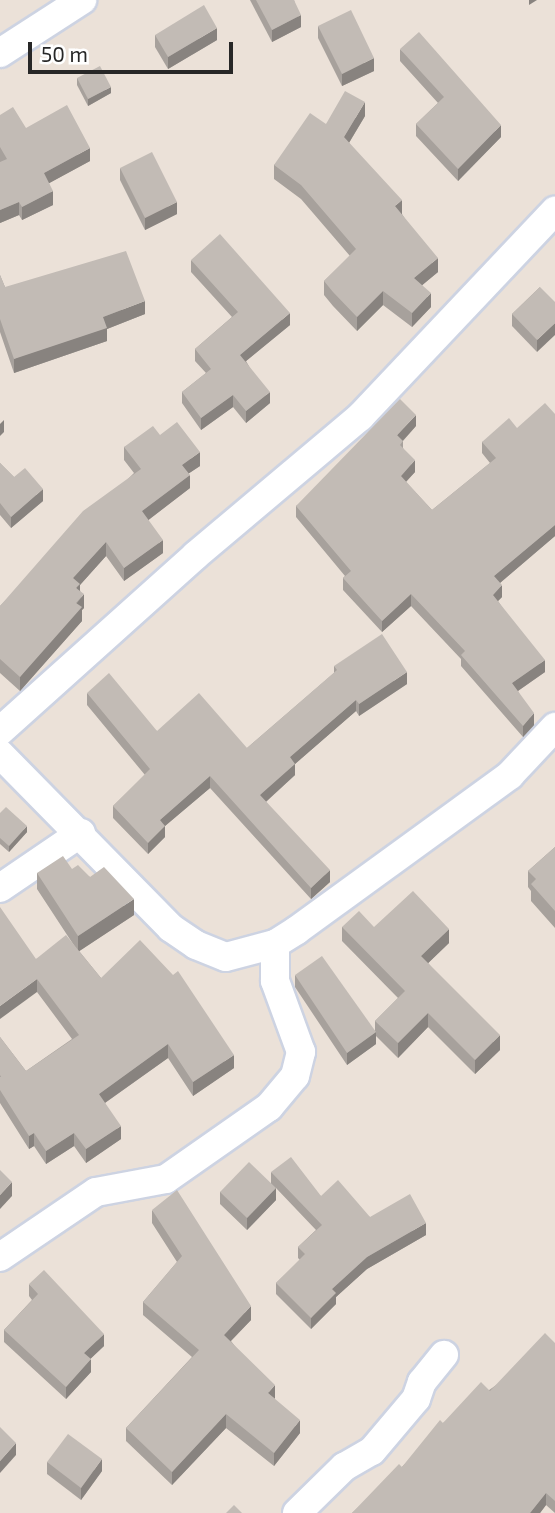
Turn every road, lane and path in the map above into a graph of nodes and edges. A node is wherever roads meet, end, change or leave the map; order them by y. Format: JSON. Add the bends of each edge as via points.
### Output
{"nodes":[{"id":1,"x":82,"y":0,"type":"edge"},
{"id":2,"x":0,"y":53,"type":"edge"},
{"id":3,"x":555,"y":211,"type":"edge"},
{"id":4,"x":555,"y":727,"type":"edge"},
{"id":5,"x":0,"y":731,"type":"edge"},
{"id":6,"x":545,"y":747,"type":"edge"},
{"id":7,"x":0,"y":754,"type":"edge"},
{"id":8,"x":80,"y":833,"type":"junction"},
{"id":9,"x":0,"y":888,"type":"edge"},
{"id":10,"x":275,"y":944,"type":"junction"},
{"id":11,"x":0,"y":1257,"type":"edge"},
{"id":12,"x":444,"y":1355,"type":"dead end"},
{"id":13,"x":297,"y":1513,"type":"edge"}],
"edges":[{"from":1,"to":2,"type":"street"},
{"from":3,"to":5,"type":"street","via":[[360,417],[186,564]]},
{"from":4,"to":6,"type":"street"},
{"from":6,"to":10,"type":"street","via":[[449,822]]},
{"from":7,"to":8,"type":"street"},
{"from":8,"to":9,"type":"street"},
{"from":8,"to":10,"type":"street","via":[[171,928],[195,944],[226,957]]},
{"from":10,"to":11,"type":"street","via":[[275,981],[301,1052],[295,1076],[269,1107],[166,1179],[96,1192]]},
{"from":12,"to":13,"type":"street","via":[[422,1382],[416,1399],[372,1451],[344,1467]]}]}
